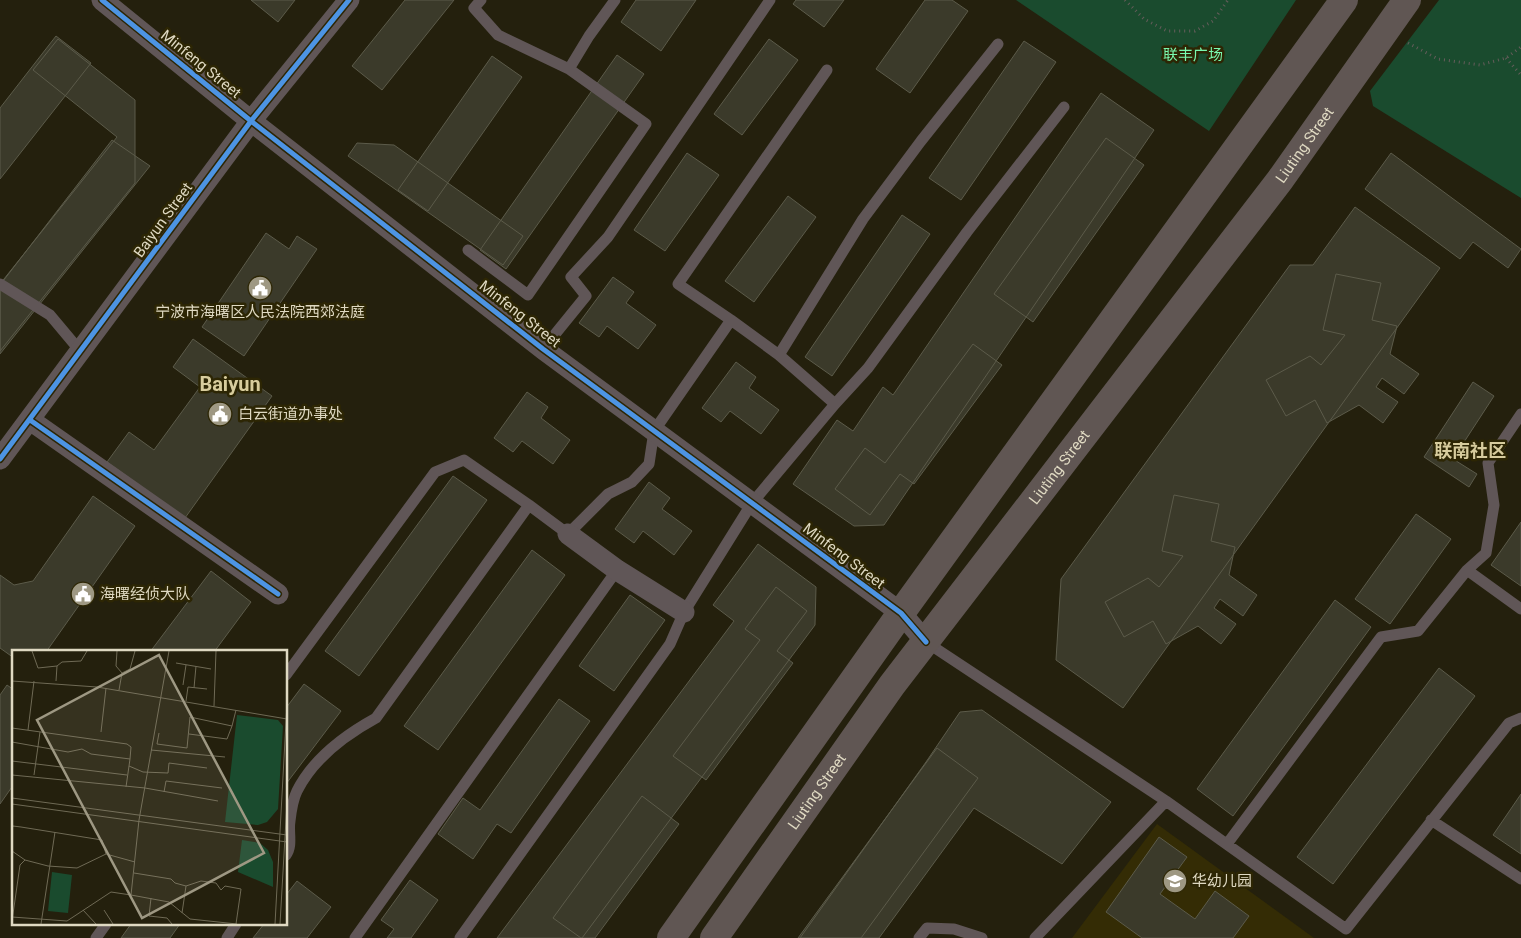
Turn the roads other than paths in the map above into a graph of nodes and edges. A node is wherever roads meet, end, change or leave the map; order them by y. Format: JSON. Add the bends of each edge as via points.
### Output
{"nodes":[{"id":1,"x":102,"y":0,"type":"edge"},
{"id":2,"x":350,"y":0,"type":"edge"},
{"id":3,"x":481,"y":0,"type":"edge"},
{"id":4,"x":614,"y":0,"type":"edge"},
{"id":5,"x":770,"y":0,"type":"edge"},
{"id":6,"x":1344,"y":0,"type":"edge"},
{"id":7,"x":1407,"y":0,"type":"edge"},
{"id":8,"x":998,"y":44,"type":"dead end"},
{"id":9,"x":569,"y":69,"type":"junction"},
{"id":10,"x":827,"y":70,"type":"dead end"},
{"id":11,"x":1064,"y":107,"type":"dead end"},
{"id":12,"x":252,"y":121,"type":"junction"},
{"id":13,"x":468,"y":250,"type":"dead end"},
{"id":14,"x":0,"y":284,"type":"edge"},
{"id":15,"x":732,"y":320,"type":"junction"},
{"id":16,"x":543,"y":349,"type":"junction"},
{"id":17,"x":81,"y":352,"type":"junction"},
{"id":18,"x":779,"y":355,"type":"junction"},
{"id":19,"x":836,"y":404,"type":"junction"},
{"id":20,"x":1521,"y":414,"type":"edge"},
{"id":21,"x":30,"y":420,"type":"junction"},
{"id":22,"x":654,"y":431,"type":"junction"},
{"id":23,"x":0,"y":459,"type":"edge"},
{"id":24,"x":752,"y":503,"type":"junction"},
{"id":25,"x":529,"y":506,"type":"junction"},
{"id":26,"x":568,"y":534,"type":"junction"},
{"id":27,"x":617,"y":570,"type":"junction"},
{"id":28,"x":1467,"y":570,"type":"junction"},
{"id":29,"x":278,"y":594,"type":"dead end"},
{"id":30,"x":1521,"y":609,"type":"edge"},
{"id":31,"x":684,"y":612,"type":"junction"},
{"id":32,"x":901,"y":614,"type":"junction"},
{"id":33,"x":926,"y":642,"type":"junction"},
{"id":34,"x":288,"y":672,"type":"edge"},
{"id":35,"x":1521,"y":718,"type":"edge"},
{"id":36,"x":1166,"y":801,"type":"junction"},
{"id":37,"x":1431,"y":820,"type":"junction"},
{"id":38,"x":1227,"y":844,"type":"junction"},
{"id":39,"x":288,"y":852,"type":"edge"},
{"id":40,"x":1521,"y":879,"type":"edge"},
{"id":41,"x":105,"y":926,"type":"edge"},
{"id":42,"x":235,"y":926,"type":"edge"},
{"id":43,"x":1343,"y":933,"type":"edge"},
{"id":44,"x":96,"y":938,"type":"edge"},
{"id":45,"x":226,"y":938,"type":"edge"},
{"id":46,"x":355,"y":938,"type":"edge"},
{"id":47,"x":460,"y":938,"type":"edge"},
{"id":48,"x":671,"y":938,"type":"edge"},
{"id":49,"x":714,"y":938,"type":"edge"},
{"id":50,"x":919,"y":938,"type":"edge"},
{"id":51,"x":982,"y":938,"type":"edge"},
{"id":52,"x":1035,"y":938,"type":"edge"}],
"edges":[{"from":1,"to":12,"type":"street","name":"Minfeng Street"},
{"from":2,"to":12,"type":"street","name":"Baiyun Street"},
{"from":3,"to":9,"type":"lane","via":[[474,8],[498,35]]},
{"from":4,"to":9,"type":"lane"},
{"from":5,"to":16,"type":"lane","via":[[608,237],[571,277],[586,296]]},
{"from":6,"to":32,"type":"main road"},
{"from":7,"to":33,"type":"main road","name":"Liuting Street","via":[[1280,180]]},
{"from":8,"to":18,"type":"lane","via":[[920,141],[863,220]]},
{"from":9,"to":13,"type":"lane","via":[[646,124],[528,295]]},
{"from":10,"to":15,"type":"lane","via":[[678,284]]},
{"from":11,"to":19,"type":"lane","via":[[967,232],[868,368]]},
{"from":12,"to":16,"type":"street","name":"Minfeng Street"},
{"from":12,"to":17,"type":"street","name":"Baiyun Street"},
{"from":14,"to":17,"type":"lane","via":[[50,315]]},
{"from":15,"to":18,"type":"lane"},
{"from":15,"to":22,"type":"lane"},
{"from":16,"to":22,"type":"street","name":"Minfeng Street"},
{"from":17,"to":21,"type":"street","name":"Baiyun Street"},
{"from":18,"to":19,"type":"lane"},
{"from":19,"to":24,"type":"lane"},
{"from":20,"to":28,"type":"lane","via":[[1488,463],[1494,505],[1486,554]]},
{"from":21,"to":23,"type":"street","name":"Baiyun Street"},
{"from":21,"to":29,"type":"street"},
{"from":22,"to":24,"type":"street","name":"Minfeng Street"},
{"from":22,"to":26,"type":"lane","via":[[649,464],[632,482],[608,494]]},
{"from":24,"to":31,"type":"lane"},
{"from":24,"to":32,"type":"street","name":"Minfeng Street"},
{"from":25,"to":26,"type":"lane"},
{"from":25,"to":34,"type":"lane","via":[[464,460],[435,472]]},
{"from":25,"to":39,"type":"lane","via":[[376,718],[356,729],[317,761],[296,792]]},
{"from":26,"to":27,"type":"street"},
{"from":27,"to":31,"type":"street"},
{"from":27,"to":46,"type":"lane"},
{"from":28,"to":30,"type":"lane"},
{"from":28,"to":38,"type":"lane","via":[[1418,631],[1381,637]]},
{"from":31,"to":47,"type":"lane","via":[[670,644]]},
{"from":32,"to":33,"type":"street","name":"Minfeng Street"},
{"from":32,"to":48,"type":"main road"},
{"from":33,"to":36,"type":"lane"},
{"from":33,"to":49,"type":"main road","name":"Liuting Street","via":[[892,685]]},
{"from":35,"to":37,"type":"lane","via":[[1509,722]]},
{"from":36,"to":38,"type":"lane"},
{"from":36,"to":52,"type":"lane"},
{"from":37,"to":40,"type":"lane"},
{"from":37,"to":43,"type":"lane"},
{"from":38,"to":43,"type":"lane"},
{"from":41,"to":44,"type":"lane"},
{"from":42,"to":45,"type":"lane"},
{"from":50,"to":51,"type":"lane","via":[[927,928],[954,929]]}]}
